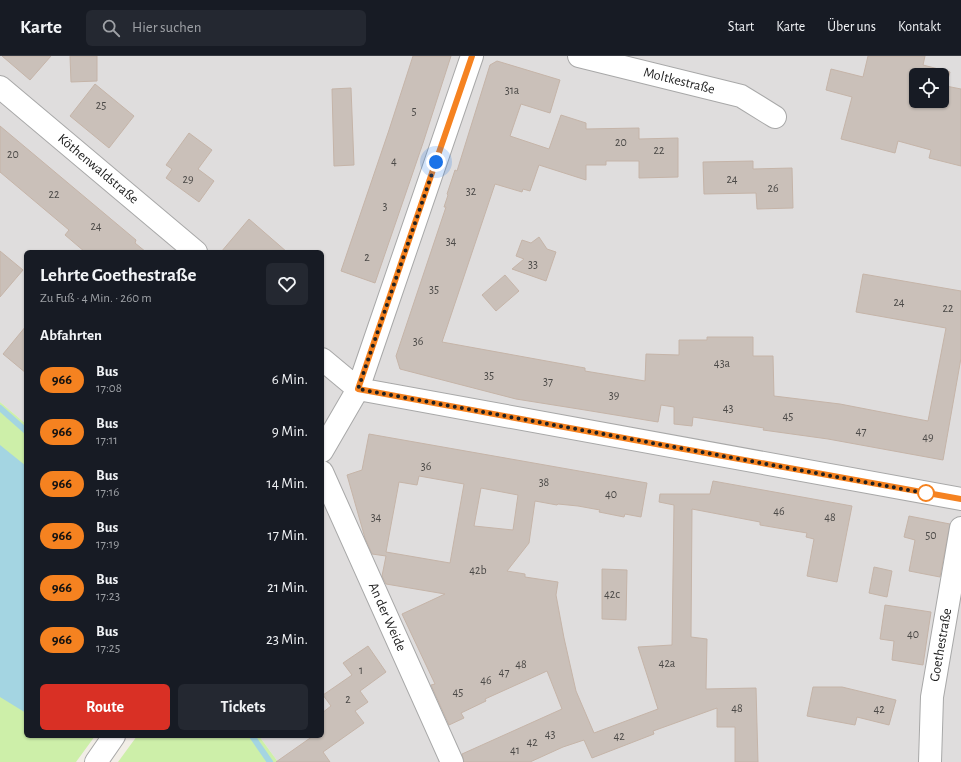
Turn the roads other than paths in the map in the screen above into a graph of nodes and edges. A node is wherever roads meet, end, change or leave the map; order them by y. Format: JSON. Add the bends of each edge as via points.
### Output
{"nodes":[{"id":1,"x":472,"y":56,"type":"edge"},
{"id":2,"x":579,"y":56,"type":"edge"},
{"id":3,"x":0,"y":87,"type":"edge"},
{"id":4,"x":775,"y":117,"type":"dead end"},
{"id":5,"x":194,"y":250,"type":"edge"},
{"id":6,"x":324,"y":361,"type":"edge"},
{"id":7,"x":358,"y":389,"type":"junction"},
{"id":8,"x":324,"y":448,"type":"edge"},
{"id":9,"x":324,"y":476,"type":"edge"},
{"id":10,"x":961,"y":500,"type":"edge"},
{"id":11,"x":961,"y":528,"type":"edge"},
{"id":12,"x":113,"y":738,"type":"edge"},
{"id":13,"x":96,"y":762,"type":"edge"},
{"id":14,"x":452,"y":762,"type":"edge"},
{"id":15,"x":930,"y":762,"type":"edge"}],
"edges":[{"from":1,"to":7,"type":"street"},
{"from":2,"to":4,"type":"street","name":"Moltkestraße","via":[[741,96]]},
{"from":3,"to":5,"type":"street","name":"Köthenwaldstraße"},
{"from":6,"to":7,"type":"street"},
{"from":7,"to":8,"type":"street"},
{"from":7,"to":10,"type":"street"},
{"from":9,"to":14,"type":"street","name":"An der Weide"},
{"from":11,"to":15,"type":"street","name":"Goethestraße","via":[[932,697]]},
{"from":12,"to":13,"type":"street"}]}
